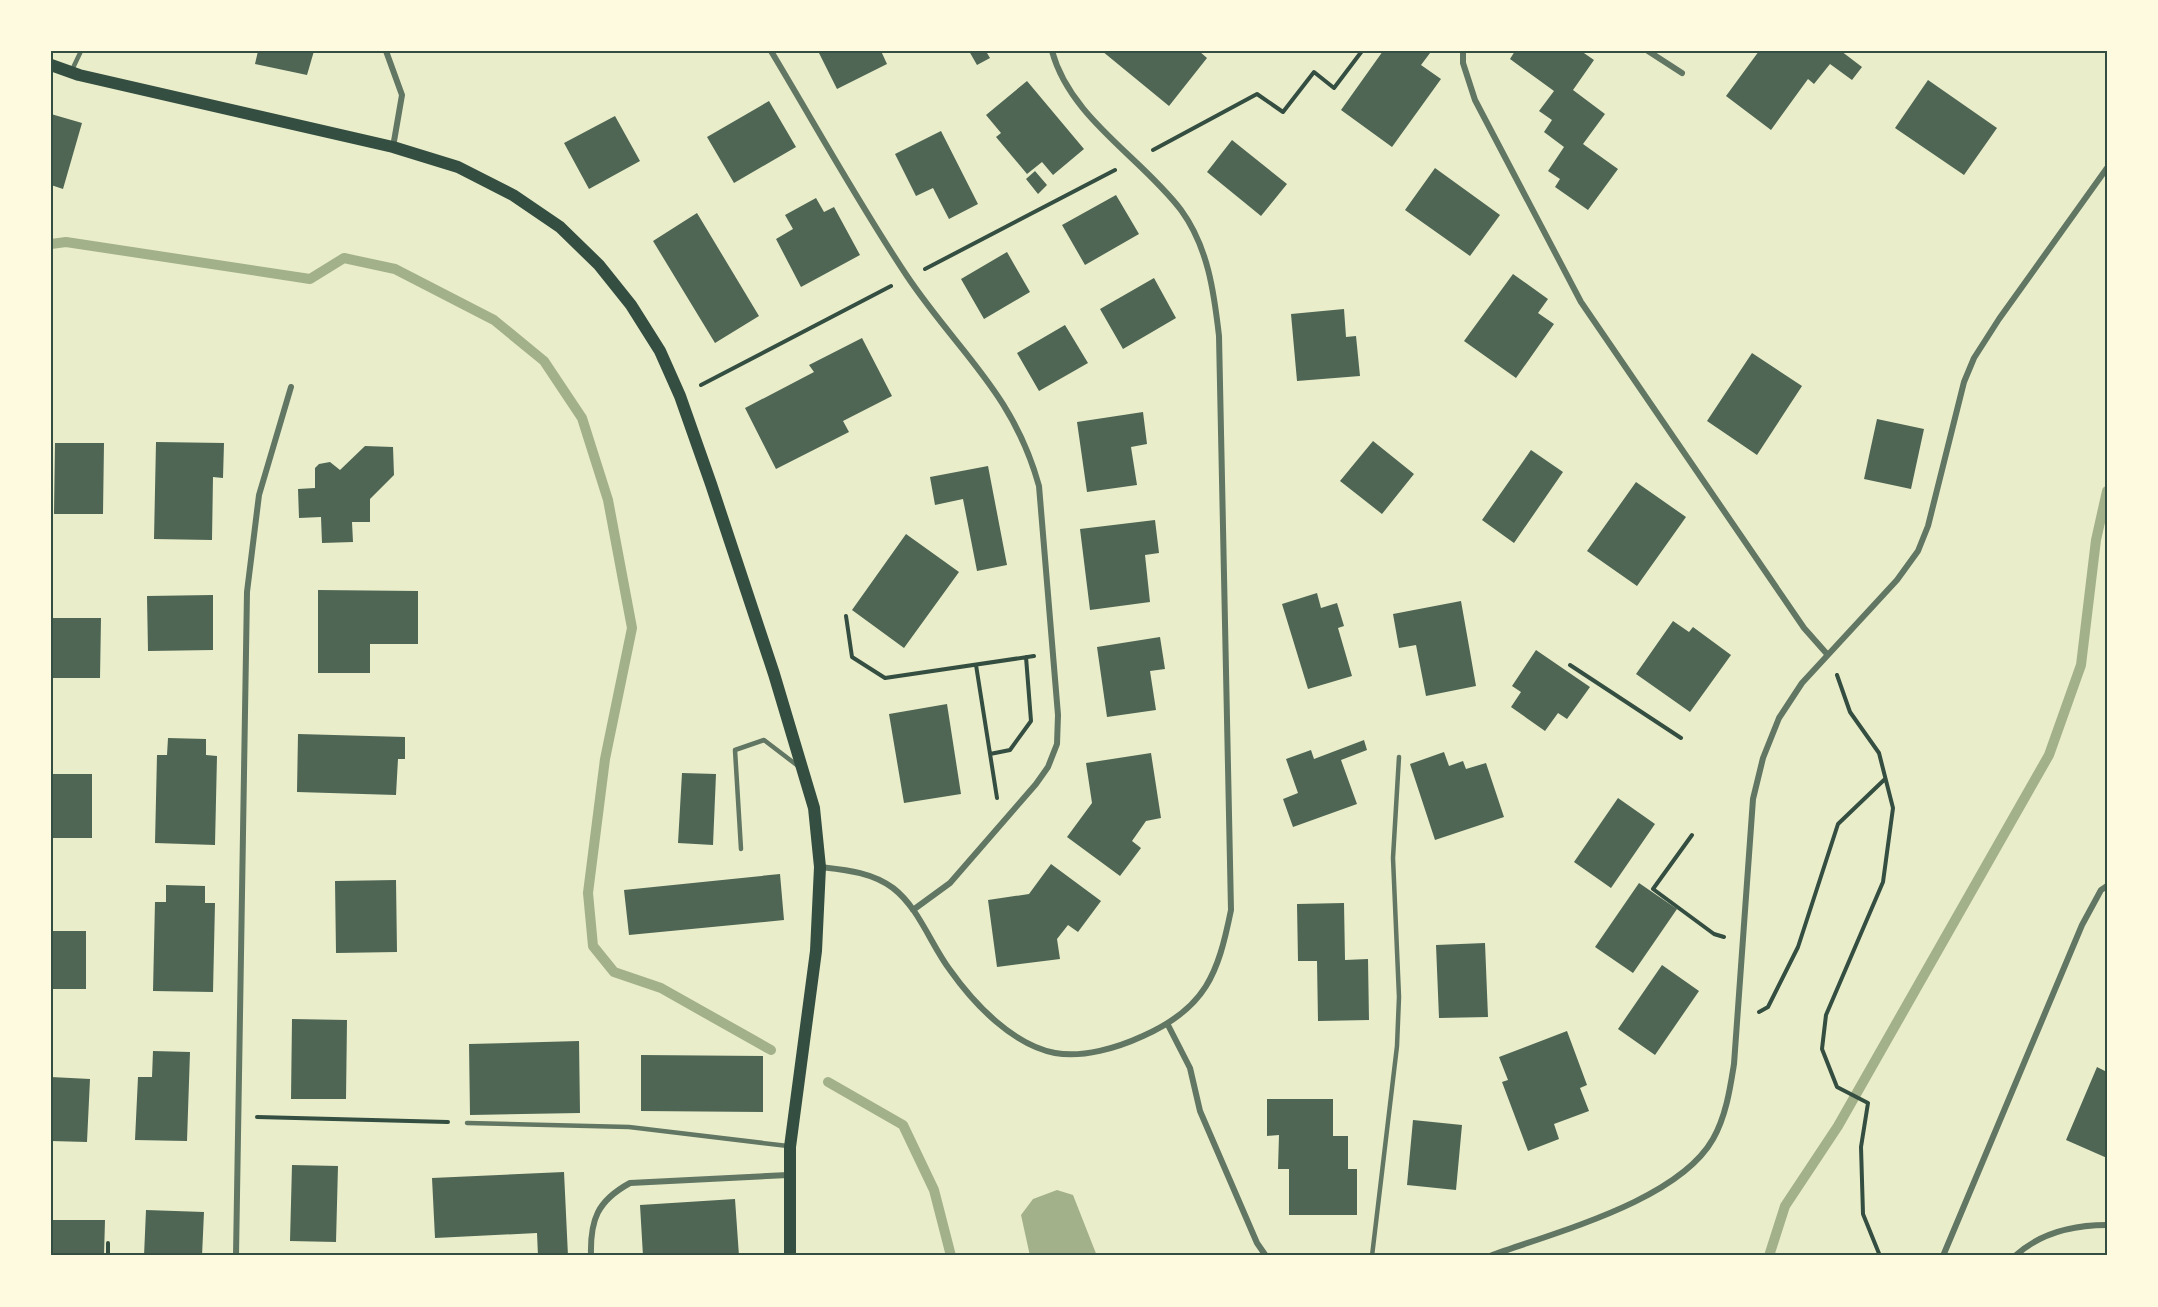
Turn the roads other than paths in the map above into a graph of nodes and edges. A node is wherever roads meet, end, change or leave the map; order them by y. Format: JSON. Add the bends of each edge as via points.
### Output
{"nodes":[{"id":1,"x":81,"y":51,"type":"edge"},
{"id":2,"x":386,"y":51,"type":"edge"},
{"id":3,"x":771,"y":51,"type":"edge"},
{"id":4,"x":1052,"y":51,"type":"edge"},
{"id":5,"x":1463,"y":51,"type":"edge"},
{"id":6,"x":1648,"y":51,"type":"edge"},
{"id":7,"x":51,"y":65,"type":"edge"},
{"id":8,"x":71,"y":72,"type":"junction"},
{"id":9,"x":1682,"y":73,"type":"dead end"},
{"id":10,"x":393,"y":147,"type":"junction"},
{"id":11,"x":2107,"y":168,"type":"edge"},
{"id":12,"x":291,"y":387,"type":"dead end"},
{"id":13,"x":1827,"y":654,"type":"junction"},
{"id":14,"x":1399,"y":757,"type":"dead end"},
{"id":15,"x":803,"y":770,"type":"junction"},
{"id":16,"x":741,"y":849,"type":"dead end"},
{"id":17,"x":820,"y":867,"type":"junction"},
{"id":18,"x":2107,"y":886,"type":"edge"},
{"id":19,"x":913,"y":910,"type":"junction"},
{"id":20,"x":1168,"y":1025,"type":"junction"},
{"id":21,"x":467,"y":1123,"type":"dead end"},
{"id":22,"x":790,"y":1147,"type":"junction"},
{"id":23,"x":788,"y":1175,"type":"junction"},
{"id":24,"x":2107,"y":1225,"type":"edge"},
{"id":25,"x":236,"y":1256,"type":"edge"},
{"id":26,"x":591,"y":1256,"type":"edge"},
{"id":27,"x":790,"y":1256,"type":"edge"},
{"id":28,"x":1266,"y":1256,"type":"edge"},
{"id":29,"x":1372,"y":1256,"type":"edge"},
{"id":30,"x":1490,"y":1256,"type":"edge"},
{"id":31,"x":1943,"y":1256,"type":"edge"},
{"id":32,"x":2015,"y":1256,"type":"edge"}],
"edges":[{"from":1,"to":8,"type":"lane"},
{"from":2,"to":10,"type":"street","via":[[402,95]]},
{"from":3,"to":19,"type":"street","via":[[908,278],[981,369],[1014,419],[1030,452],[1039,486],[1058,715],[1057,744],[1036,784],[950,883]]},
{"from":4,"to":20,"type":"street","via":[[1059,74],[1076,99],[1182,212],[1200,243],[1214,288],[1219,336],[1231,910],[1221,957],[1206,988]]},
{"from":5,"to":13,"type":"street","via":[[1475,99],[1581,302],[1804,628]]},
{"from":6,"to":9,"type":"street"},
{"from":7,"to":8,"type":"main road"},
{"from":8,"to":10,"type":"main road"},
{"from":10,"to":15,"type":"main road","via":[[458,168],[513,195],[560,227],[632,305],[660,351],[680,396]]},
{"from":11,"to":13,"type":"street","via":[[1974,358],[1918,551],[1897,580]]},
{"from":12,"to":25,"type":"street","via":[[259,495],[247,592]]},
{"from":13,"to":30,"type":"street","via":[[1779,718],[1763,758],[1753,799],[1738,1025],[1727,1103],[1713,1140],[1683,1174],[1636,1202]]},
{"from":14,"to":29,"type":"lane","via":[[1393,858],[1399,997],[1397,1046]]},
{"from":15,"to":16,"type":"lane","via":[[764,740],[735,750]]},
{"from":15,"to":17,"type":"main road","via":[[814,808]]},
{"from":17,"to":19,"type":"street","via":[[874,876],[895,889]]},
{"from":17,"to":22,"type":"main road","via":[[816,951]]},
{"from":18,"to":31,"type":"street","via":[[2082,925]]},
{"from":19,"to":20,"type":"street","via":[[950,971],[983,1008],[1015,1036],[1036,1047],[1056,1053],[1118,1047]]},
{"from":20,"to":28,"type":"street","via":[[1190,1068],[1200,1111],[1257,1244]]},
{"from":21,"to":22,"type":"lane","via":[[629,1127]]},
{"from":22,"to":23,"type":"main road"},
{"from":23,"to":26,"type":"street","via":[[630,1183],[611,1193],[599,1210],[592,1225]]},
{"from":23,"to":27,"type":"main road"},
{"from":24,"to":32,"type":"street","via":[[2072,1227],[2038,1239]]}]}
